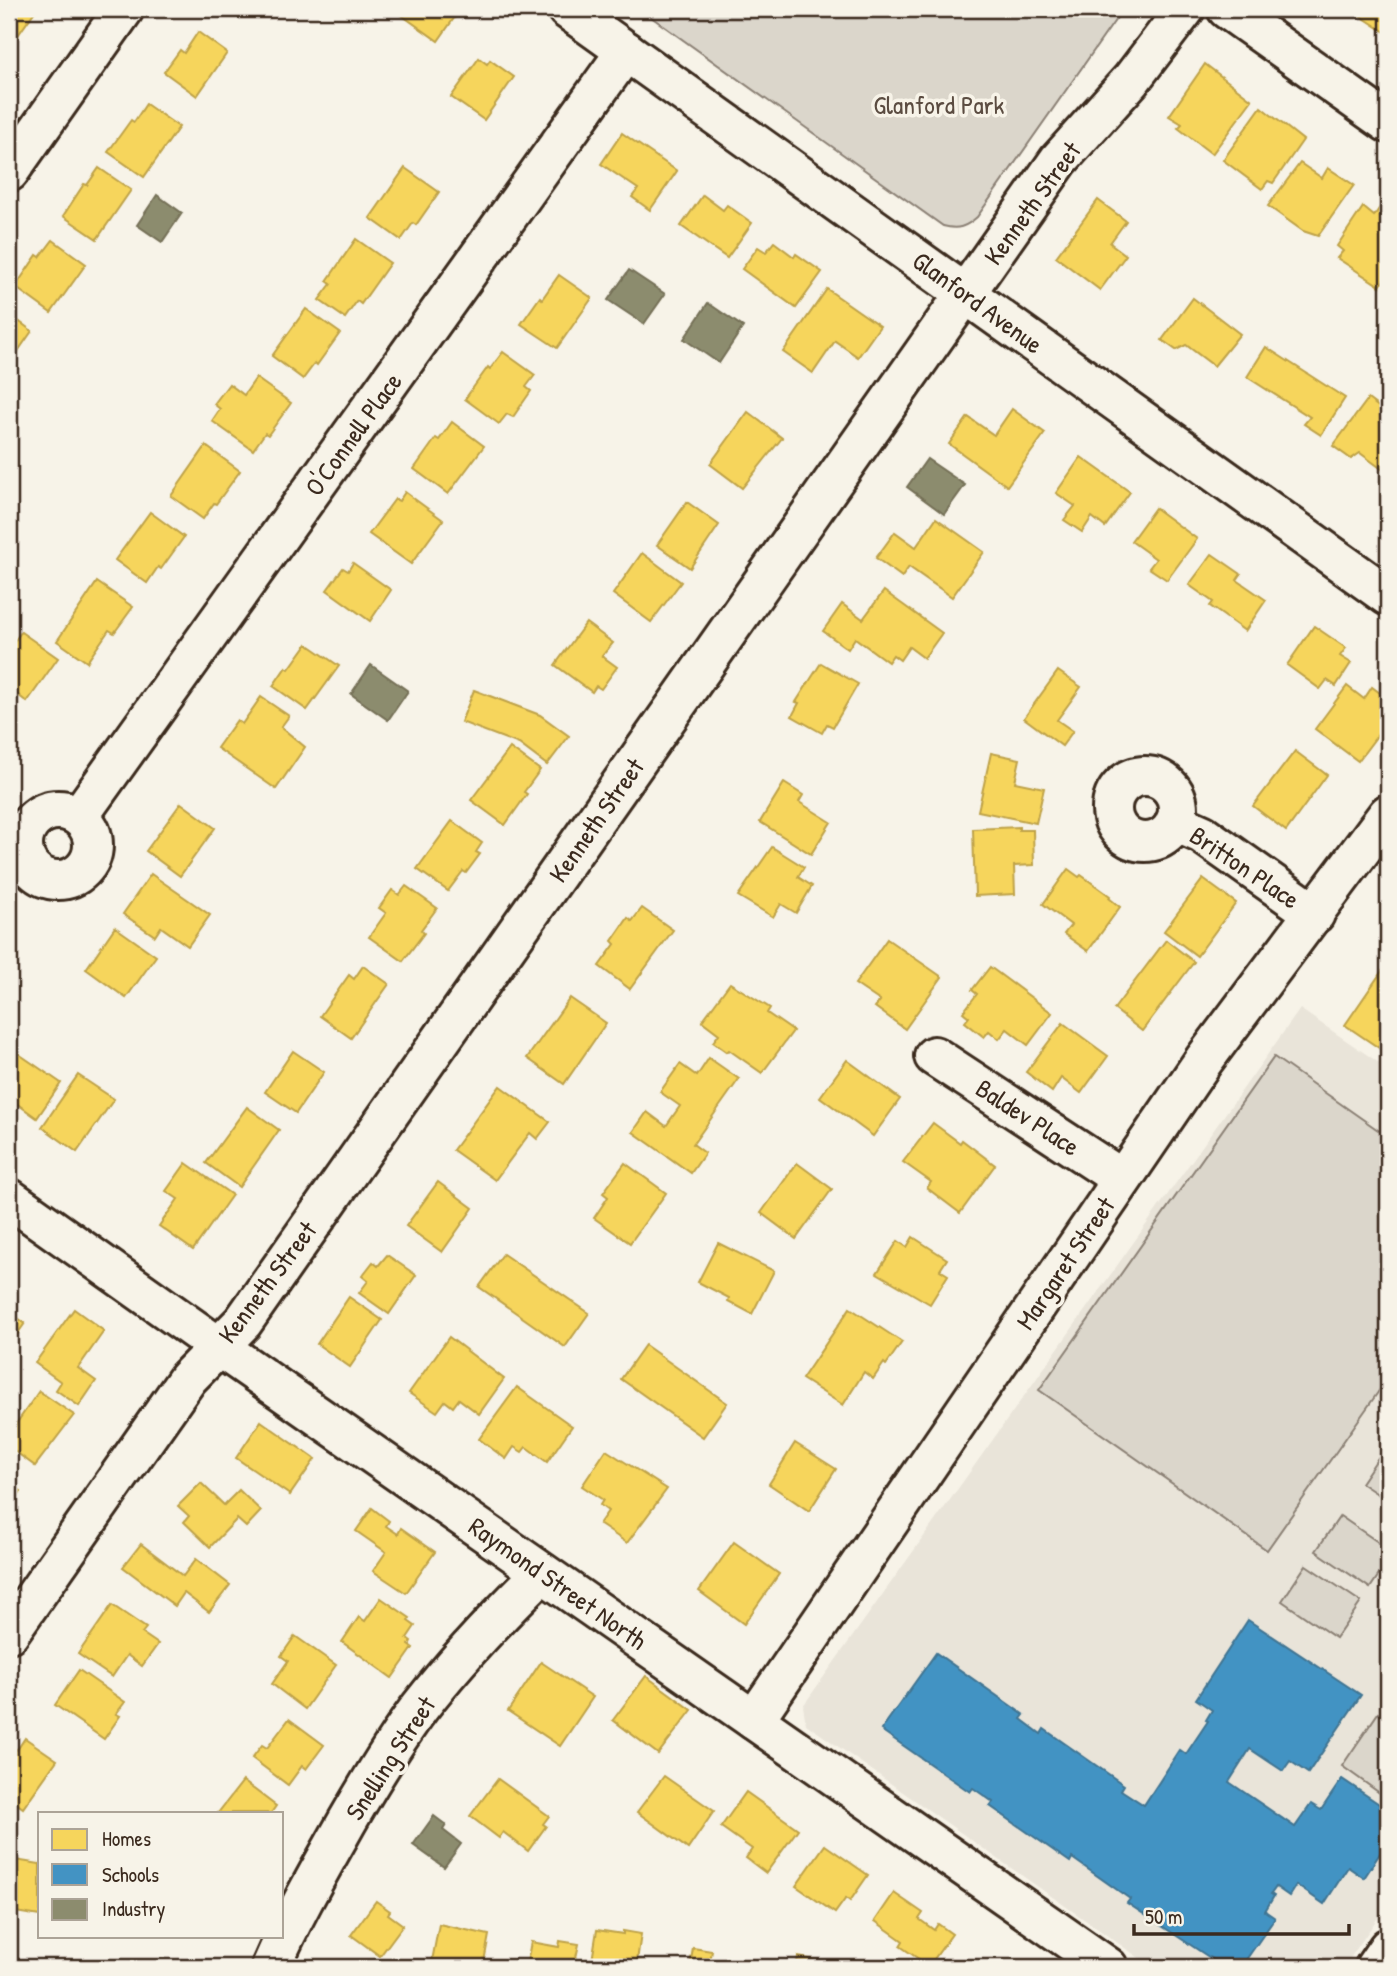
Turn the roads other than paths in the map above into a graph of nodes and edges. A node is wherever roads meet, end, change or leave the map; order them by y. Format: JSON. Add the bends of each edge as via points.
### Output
{"nodes":[{"id":1,"x":124,"y":9,"type":"edge"},
{"id":2,"x":567,"y":9,"type":"edge"},
{"id":3,"x":1185,"y":9,"type":"edge"},
{"id":4,"x":1227,"y":9,"type":"edge"},
{"id":5,"x":626,"y":51,"type":"junction"},
{"id":6,"x":1388,"y":123,"type":"edge"},
{"id":7,"x":9,"y":172,"type":"edge"},
{"id":8,"x":967,"y":293,"type":"junction"},
{"id":9,"x":1388,"y":596,"type":"edge"},
{"id":10,"x":1388,"y":814,"type":"edge"},
{"id":11,"x":79,"y":816,"type":"dead end"},
{"id":12,"x":1175,"y":822,"type":"dead end"},
{"id":13,"x":1315,"y":914,"type":"junction"},
{"id":14,"x":934,"y":1056,"type":"dead end"},
{"id":15,"x":1122,"y":1179,"type":"junction"},
{"id":16,"x":9,"y":1198,"type":"edge"},
{"id":17,"x":219,"y":1347,"type":"junction"},
{"id":18,"x":542,"y":1573,"type":"junction"},
{"id":19,"x":11,"y":1625,"type":"edge"},
{"id":20,"x":754,"y":1720,"type":"junction"},
{"id":21,"x":1388,"y":1948,"type":"edge"},
{"id":22,"x":271,"y":1967,"type":"edge"},
{"id":23,"x":1108,"y":1967,"type":"edge"},
{"id":24,"x":1374,"y":1967,"type":"edge"}],
"edges":[{"from":1,"to":7,"type":"street"},
{"from":2,"to":5,"type":"street","name":"Glanford Avenue"},
{"from":3,"to":8,"type":"street","name":"Kenneth Street","via":[[1131,80],[1059,160]]},
{"from":4,"to":6,"type":"street"},
{"from":5,"to":8,"type":"street","name":"Glanford Avenue"},
{"from":5,"to":11,"type":"street","name":"O'Connell Place"},
{"from":8,"to":9,"type":"street","name":"Glanford Avenue"},
{"from":8,"to":17,"type":"street","name":"Kenneth Street","via":[[243,1322]]},
{"from":10,"to":13,"type":"street","name":"Margaret Street"},
{"from":12,"to":13,"type":"street","name":"Britton Place","via":[[1202,834]]},
{"from":13,"to":15,"type":"street","name":"Margaret Street","via":[[1204,1060]]},
{"from":14,"to":15,"type":"street","name":"Baldev Place"},
{"from":15,"to":20,"type":"street","name":"Margaret Street"},
{"from":16,"to":17,"type":"street","name":"Raymond Street North"},
{"from":17,"to":18,"type":"street","name":"Raymond Street North"},
{"from":17,"to":19,"type":"street","name":"Kenneth Street","via":[[188,1378]]},
{"from":18,"to":20,"type":"street","name":"Raymond Street North"},
{"from":18,"to":22,"type":"street","name":"Snelling Street","via":[[450,1671],[389,1752],[319,1871]]},
{"from":20,"to":23,"type":"street","name":"Raymond Street North"},
{"from":21,"to":24,"type":"street"}]}
